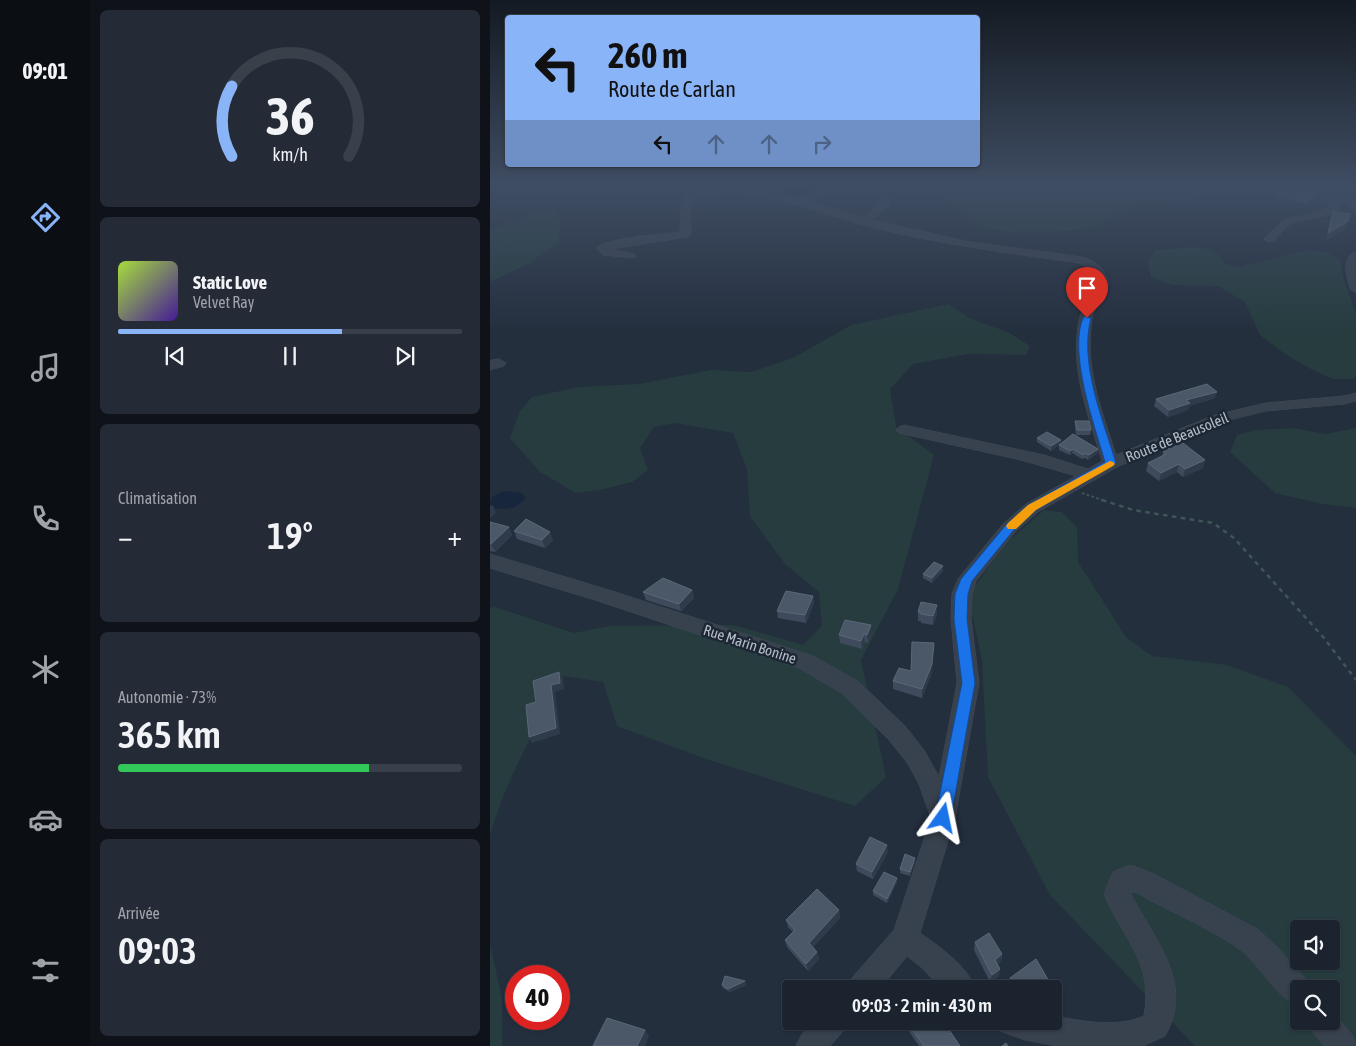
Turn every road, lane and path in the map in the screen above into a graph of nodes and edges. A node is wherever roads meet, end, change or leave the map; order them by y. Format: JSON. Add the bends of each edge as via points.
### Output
{"nodes":[{"id":1,"x":684,"y":234,"type":"edge"},
{"id":2,"x":919,"y":234,"type":"edge"},
{"id":3,"x":1275,"y":234,"type":"edge"},
{"id":4,"x":1270,"y":239,"type":"dead end"},
{"id":5,"x":1356,"y":255,"type":"edge"},
{"id":6,"x":630,"y":256,"type":"dead end"},
{"id":7,"x":1356,"y":289,"type":"edge"},
{"id":8,"x":1356,"y":397,"type":"edge"},
{"id":9,"x":904,"y":430,"type":"dead end"},
{"id":10,"x":1111,"y":463,"type":"junction"},
{"id":11,"x":1089,"y":476,"type":"junction"},
{"id":12,"x":1066,"y":488,"type":"junction"},
{"id":13,"x":490,"y":562,"type":"edge"},
{"id":14,"x":1356,"y":680,"type":"edge"},
{"id":15,"x":943,"y":818,"type":"junction"},
{"id":16,"x":905,"y":938,"type":"junction"},
{"id":17,"x":869,"y":980,"type":"edge"},
{"id":18,"x":953,"y":980,"type":"edge"},
{"id":19,"x":1290,"y":982,"type":"edge"},
{"id":20,"x":825,"y":1030,"type":"edge"},
{"id":21,"x":1040,"y":1030,"type":"edge"},
{"id":22,"x":1330,"y":1030,"type":"edge"},
{"id":23,"x":811,"y":1046,"type":"edge"},
{"id":24,"x":1343,"y":1046,"type":"edge"}],
"edges":[{"from":1,"to":6,"type":"street","via":[[602,248],[607,253]]},
{"from":2,"to":10,"type":"street","via":[[964,244],[1082,260],[1098,270],[1102,280],[1101,291],[1090,306],[1084,328],[1084,363]]},
{"from":3,"to":4,"type":"street"},
{"from":5,"to":7,"type":"street","via":[[1350,270]]},
{"from":8,"to":10,"type":"street","name":"Route de Beausoleil","via":[[1266,407],[1220,418]]},
{"from":9,"to":11,"type":"street","via":[[1066,466]]},
{"from":10,"to":11,"type":"street","name":"Route de Beausoleil"},
{"from":11,"to":12,"type":"street","name":"Route de Beausoleil"},
{"from":12,"to":14,"type":"path","via":[[1133,510],[1213,524],[1234,538],[1324,638]]},
{"from":12,"to":15,"type":"street","name":"Route de Beausoleil","via":[[1032,508],[1009,528],[967,579],[962,594],[961,619],[968,683]]},
{"from":13,"to":15,"type":"street","name":"Rue Marin Bonine","via":[[606,596],[806,662],[851,688],[897,733],[929,781]]},
{"from":15,"to":16,"type":"street","name":"Route de Beausoleil"},
{"from":16,"to":17,"type":"street","name":"Route de Beausoleil"},
{"from":16,"to":18,"type":"street","via":[[931,957]]},
{"from":19,"to":21,"type":"street","via":[[1249,940],[1138,880],[1129,879],[1118,886],[1117,894],[1146,943],[1160,979],[1161,1006],[1156,1025],[1143,1036],[1124,1042],[1095,1043]]},
{"from":20,"to":23,"type":"street"},
{"from":22,"to":24,"type":"street"}]}
